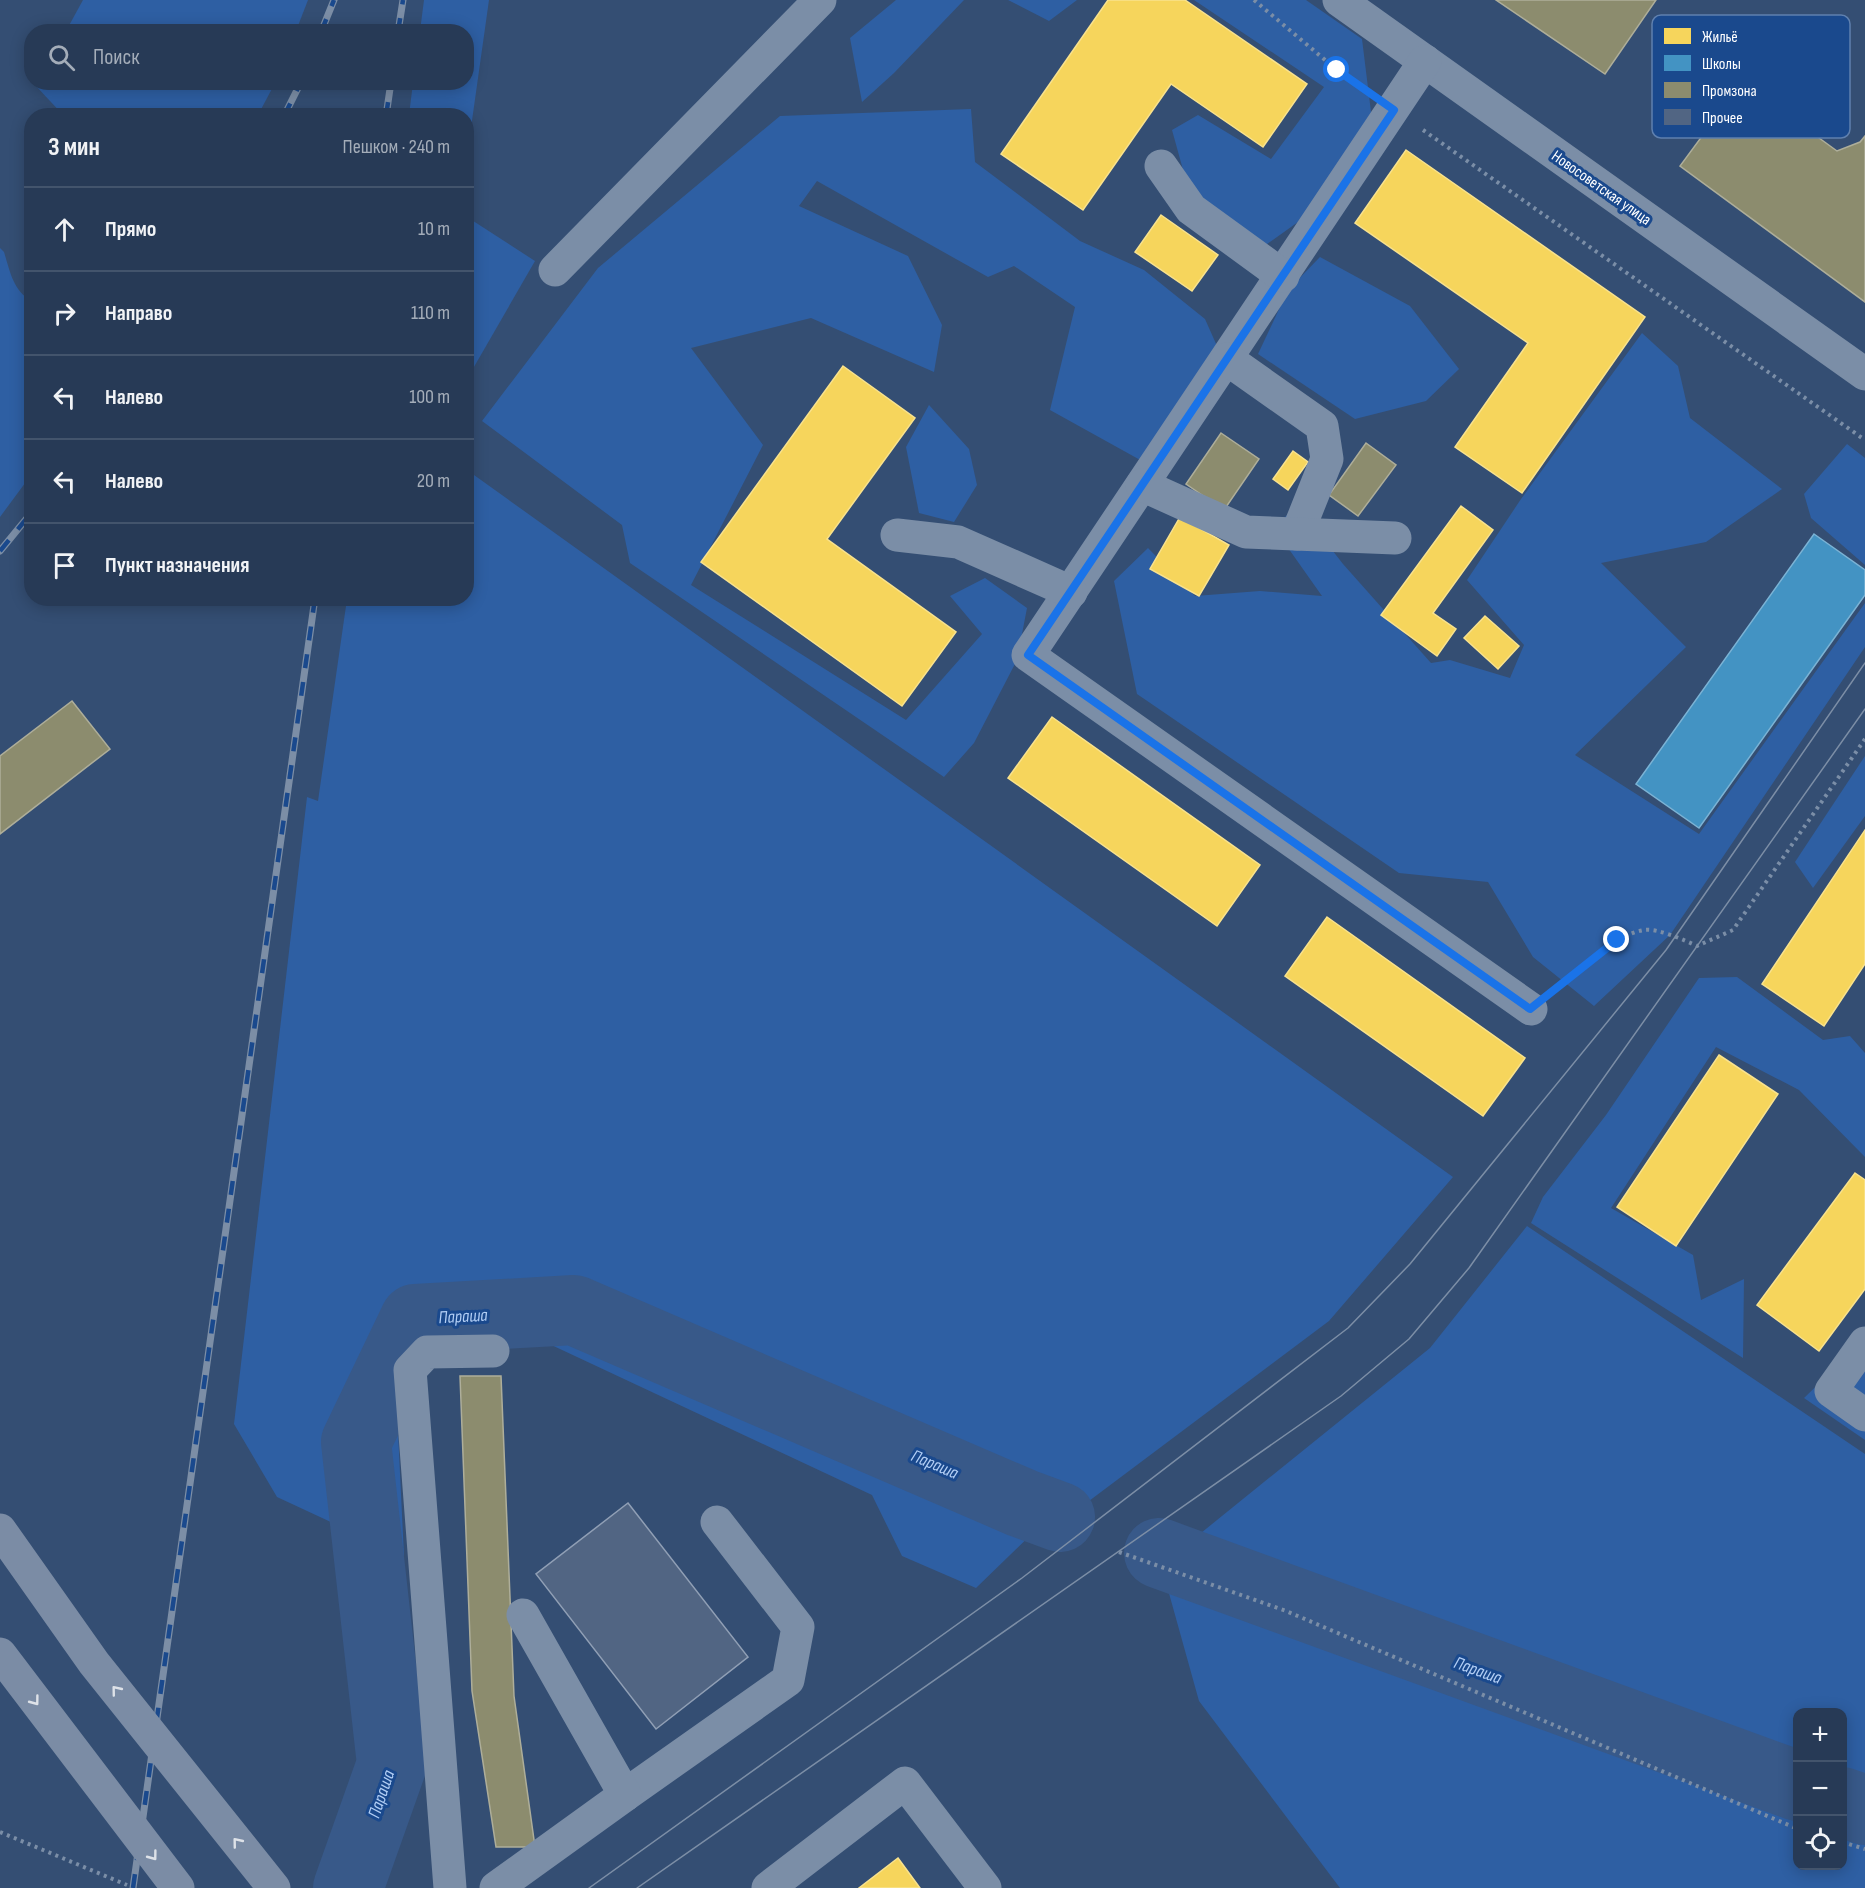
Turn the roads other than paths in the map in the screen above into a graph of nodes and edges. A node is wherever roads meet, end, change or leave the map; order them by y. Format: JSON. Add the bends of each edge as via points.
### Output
{"nodes":[{"id":1,"x":820,"y":0,"type":"edge"},
{"id":2,"x":1339,"y":0,"type":"edge"},
{"id":3,"x":1425,"y":61,"type":"junction"},
{"id":4,"x":1161,"y":166,"type":"dead end"},
{"id":5,"x":555,"y":270,"type":"dead end"},
{"id":6,"x":1283,"y":276,"type":"junction"},
{"id":7,"x":1227,"y":359,"type":"junction"},
{"id":8,"x":1865,"y":374,"type":"edge"},
{"id":9,"x":1142,"y":485,"type":"junction"},
{"id":10,"x":1297,"y":534,"type":"junction"},
{"id":11,"x":897,"y":535,"type":"dead end"},
{"id":12,"x":1395,"y":538,"type":"dead end"},
{"id":13,"x":1071,"y":592,"type":"junction"},
{"id":14,"x":1530,"y":1009,"type":"road end"},
{"id":15,"x":1865,"y":1342,"type":"edge"},
{"id":16,"x":493,"y":1351,"type":"dead end"},
{"id":17,"x":1865,"y":1415,"type":"edge"},
{"id":18,"x":717,"y":1522,"type":"dead end"},
{"id":19,"x":0,"y":1530,"type":"edge"},
{"id":20,"x":523,"y":1615,"type":"dead end"},
{"id":21,"x":0,"y":1654,"type":"edge"},
{"id":22,"x":625,"y":1795,"type":"junction"},
{"id":23,"x":178,"y":1888,"type":"edge"},
{"id":24,"x":274,"y":1888,"type":"edge"},
{"id":25,"x":450,"y":1888,"type":"edge"},
{"id":26,"x":496,"y":1888,"type":"edge"},
{"id":27,"x":768,"y":1888,"type":"edge"},
{"id":28,"x":985,"y":1888,"type":"edge"}],
"edges":[{"from":1,"to":5,"type":"street"},
{"from":2,"to":3,"type":"street","name":"Новосоветская улица"},
{"from":3,"to":6,"type":"street"},
{"from":3,"to":8,"type":"street","name":"Новосоветская улица"},
{"from":4,"to":6,"type":"street","via":[[1191,209]]},
{"from":6,"to":7,"type":"street"},
{"from":7,"to":9,"type":"street"},
{"from":7,"to":10,"type":"street","via":[[1322,426],[1327,459]]},
{"from":9,"to":10,"type":"street","via":[[1246,532]]},
{"from":9,"to":13,"type":"street"},
{"from":10,"to":12,"type":"street"},
{"from":11,"to":13,"type":"street","via":[[958,542]]},
{"from":13,"to":14,"type":"street","via":[[1028,655]]},
{"from":15,"to":17,"type":"street","via":[[1831,1391]]},
{"from":16,"to":25,"type":"street","via":[[427,1352],[410,1370]]},
{"from":18,"to":22,"type":"street","via":[[798,1627],[788,1680]]},
{"from":24,"to":19,"type":"main road","one_way":true,"bridge":true,"via":[[94,1663]]},
{"from":20,"to":22,"type":"street"},
{"from":21,"to":23,"type":"main road","one_way":true,"bridge":true},
{"from":22,"to":26,"type":"street"},
{"from":27,"to":28,"type":"street","via":[[904,1784]]}]}
